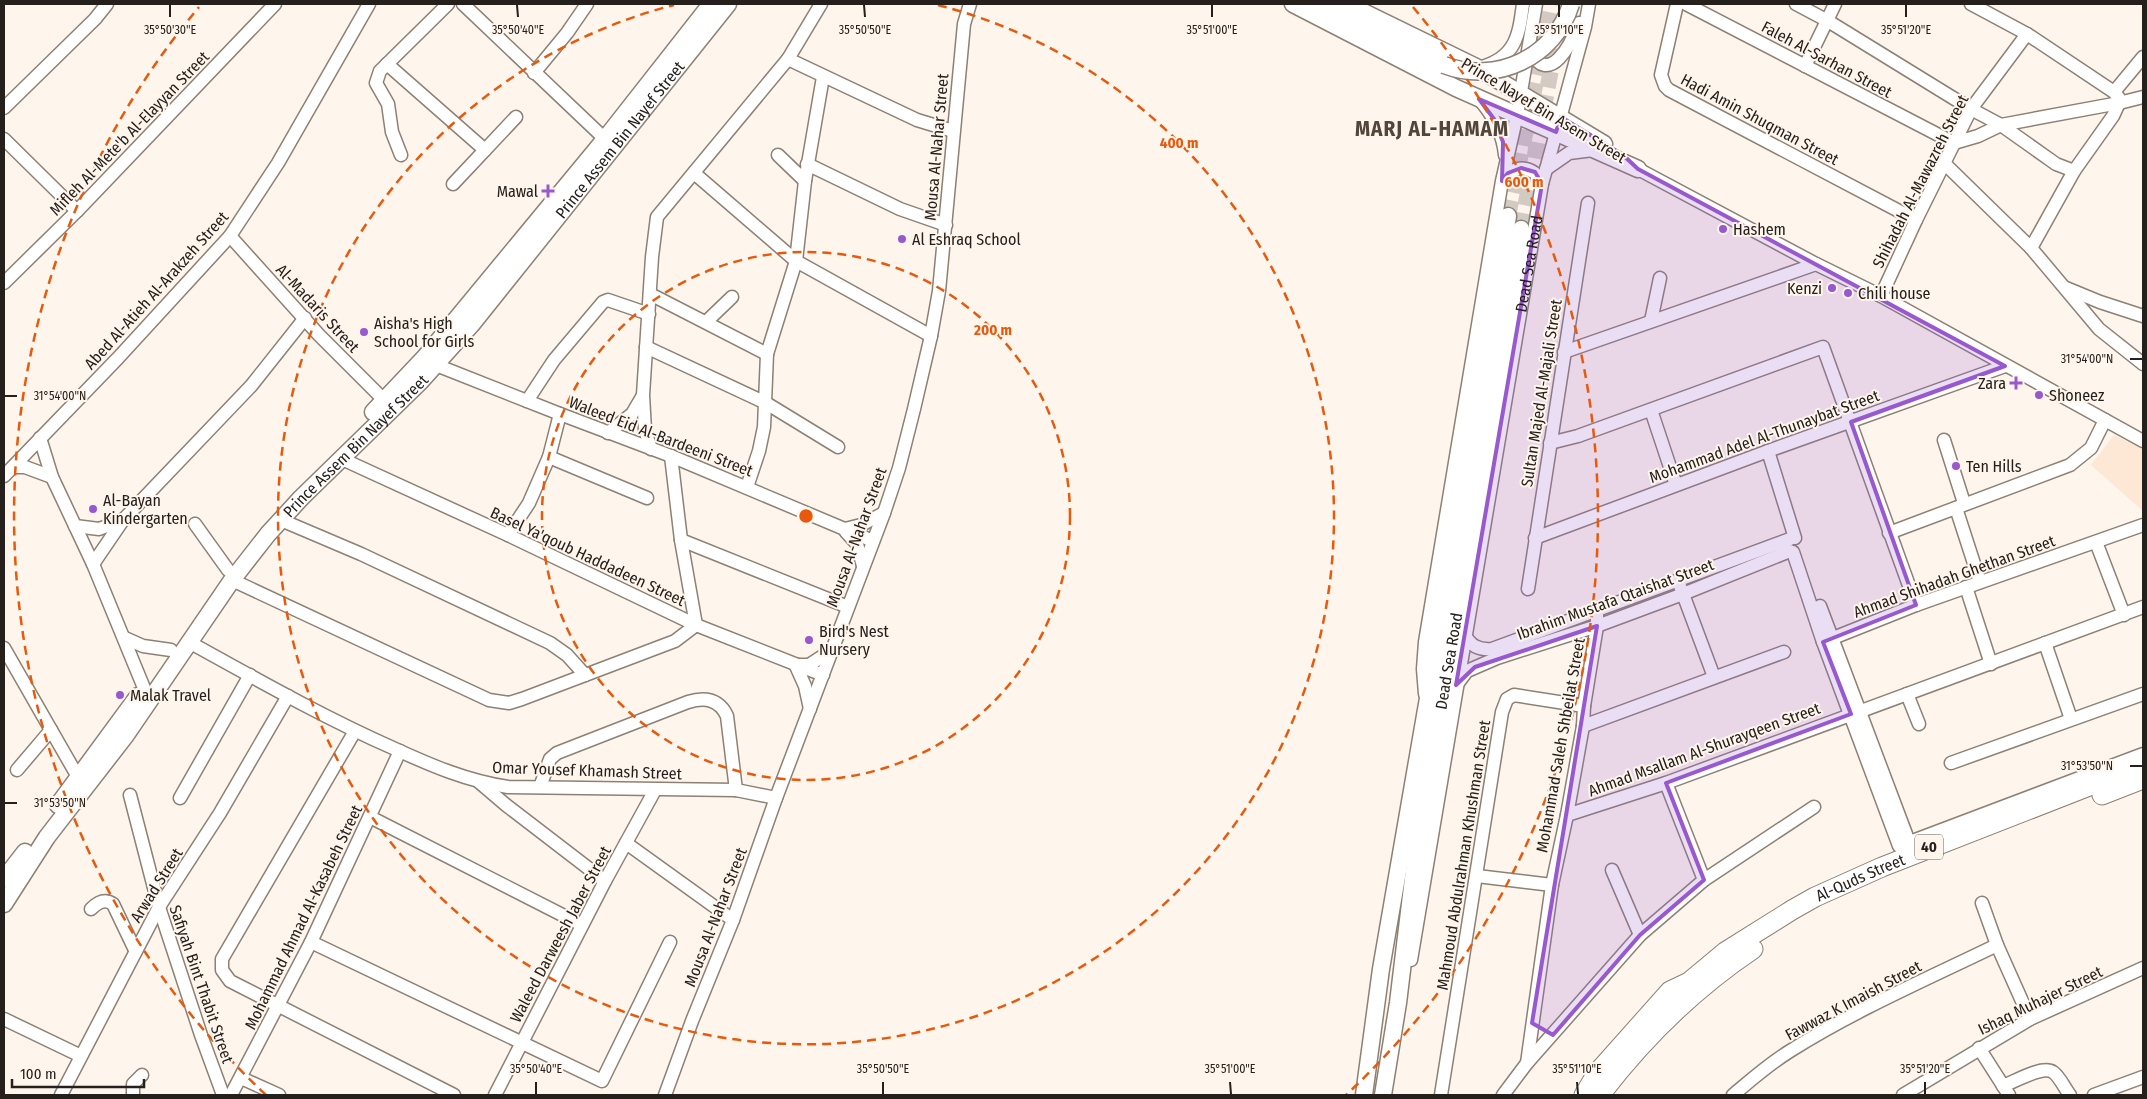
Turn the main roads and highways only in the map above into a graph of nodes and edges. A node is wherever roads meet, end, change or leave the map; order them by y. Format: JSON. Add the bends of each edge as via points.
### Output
{"nodes":[{"id":1,"x":711,"y":4,"type":"edge"},
{"id":2,"x":728,"y":4,"type":"edge"},
{"id":3,"x":1302,"y":4,"type":"edge"},
{"id":4,"x":1347,"y":4,"type":"edge"},
{"id":5,"x":1571,"y":4,"type":"edge"},
{"id":6,"x":1558,"y":125,"type":"junction"},
{"id":7,"x":1508,"y":216,"type":"tunnel mouth"},
{"id":8,"x":1521,"y":229,"type":"tunnel mouth"},
{"id":9,"x":230,"y":575,"type":"junction"},
{"id":10,"x":2143,"y":765,"type":"edge"},
{"id":11,"x":2143,"y":779,"type":"edge"},
{"id":12,"x":1904,"y":844,"type":"road end"},
{"id":13,"x":4,"y":879,"type":"edge"},
{"id":14,"x":4,"y":904,"type":"edge"},
{"id":15,"x":1732,"y":956,"type":"junction"},
{"id":16,"x":1670,"y":992,"type":"junction"},
{"id":17,"x":1364,"y":1095,"type":"edge"},
{"id":18,"x":1383,"y":1095,"type":"edge"},
{"id":19,"x":1584,"y":1095,"type":"edge"},
{"id":20,"x":1600,"y":1095,"type":"edge"}],
"edges":[{"from":1,"to":9,"type":"main road","name":"Prince Assem Bin Nayef Street","via":[[606,139],[425,357],[277,509]]},
{"from":2,"to":9,"type":"main road","name":"Prince Assem Bin Nayef Street","via":[[472,324],[436,365]]},
{"from":3,"to":5,"type":"main road","bridge":true,"via":[[1327,7],[1444,65],[1483,72],[1523,62],[1551,42]]},
{"from":3,"to":6,"type":"main road","name":"Prince Nayef Bin Asem Street","via":[[1479,99],[1517,115]]},
{"from":4,"to":6,"type":"main road","name":"Prince Nayef Bin Asem Street","via":[[1478,68],[1520,93]]},
{"from":6,"to":6,"type":"main road","name":"Prince Nayef Bin Asem Street","via":[[1580,130],[1623,155],[1638,169],[1596,150]]},
{"from":7,"to":17,"type":"main road","via":[[1381,969]]},
{"from":8,"to":18,"type":"main road","name":"Dead Sea Road","via":[[1416,854]]},
{"from":9,"to":13,"type":"main road","name":"Prince Assem Bin Nayef Street","via":[[171,650]]},
{"from":9,"to":14,"type":"main road","name":"Prince Assem Bin Nayef Street","via":[[126,735],[47,838]]},
{"from":10,"to":15,"type":"highway","name":"Al-Quds Street","number":"40","via":[[1845,882],[1792,910]]},
{"from":11,"to":15,"type":"highway","name":"Al-Quds Street","number":"40","via":[[1837,899]]},
{"from":12,"to":16,"type":"highway","via":[[1831,877],[1767,913],[1676,980]]},
{"from":15,"to":16,"type":"highway","number":"40"},
{"from":15,"to":20,"type":"highway","number":"40","via":[[1633,1053]]},
{"from":16,"to":19,"type":"highway","number":"40","via":[[1598,1073]]}]}
